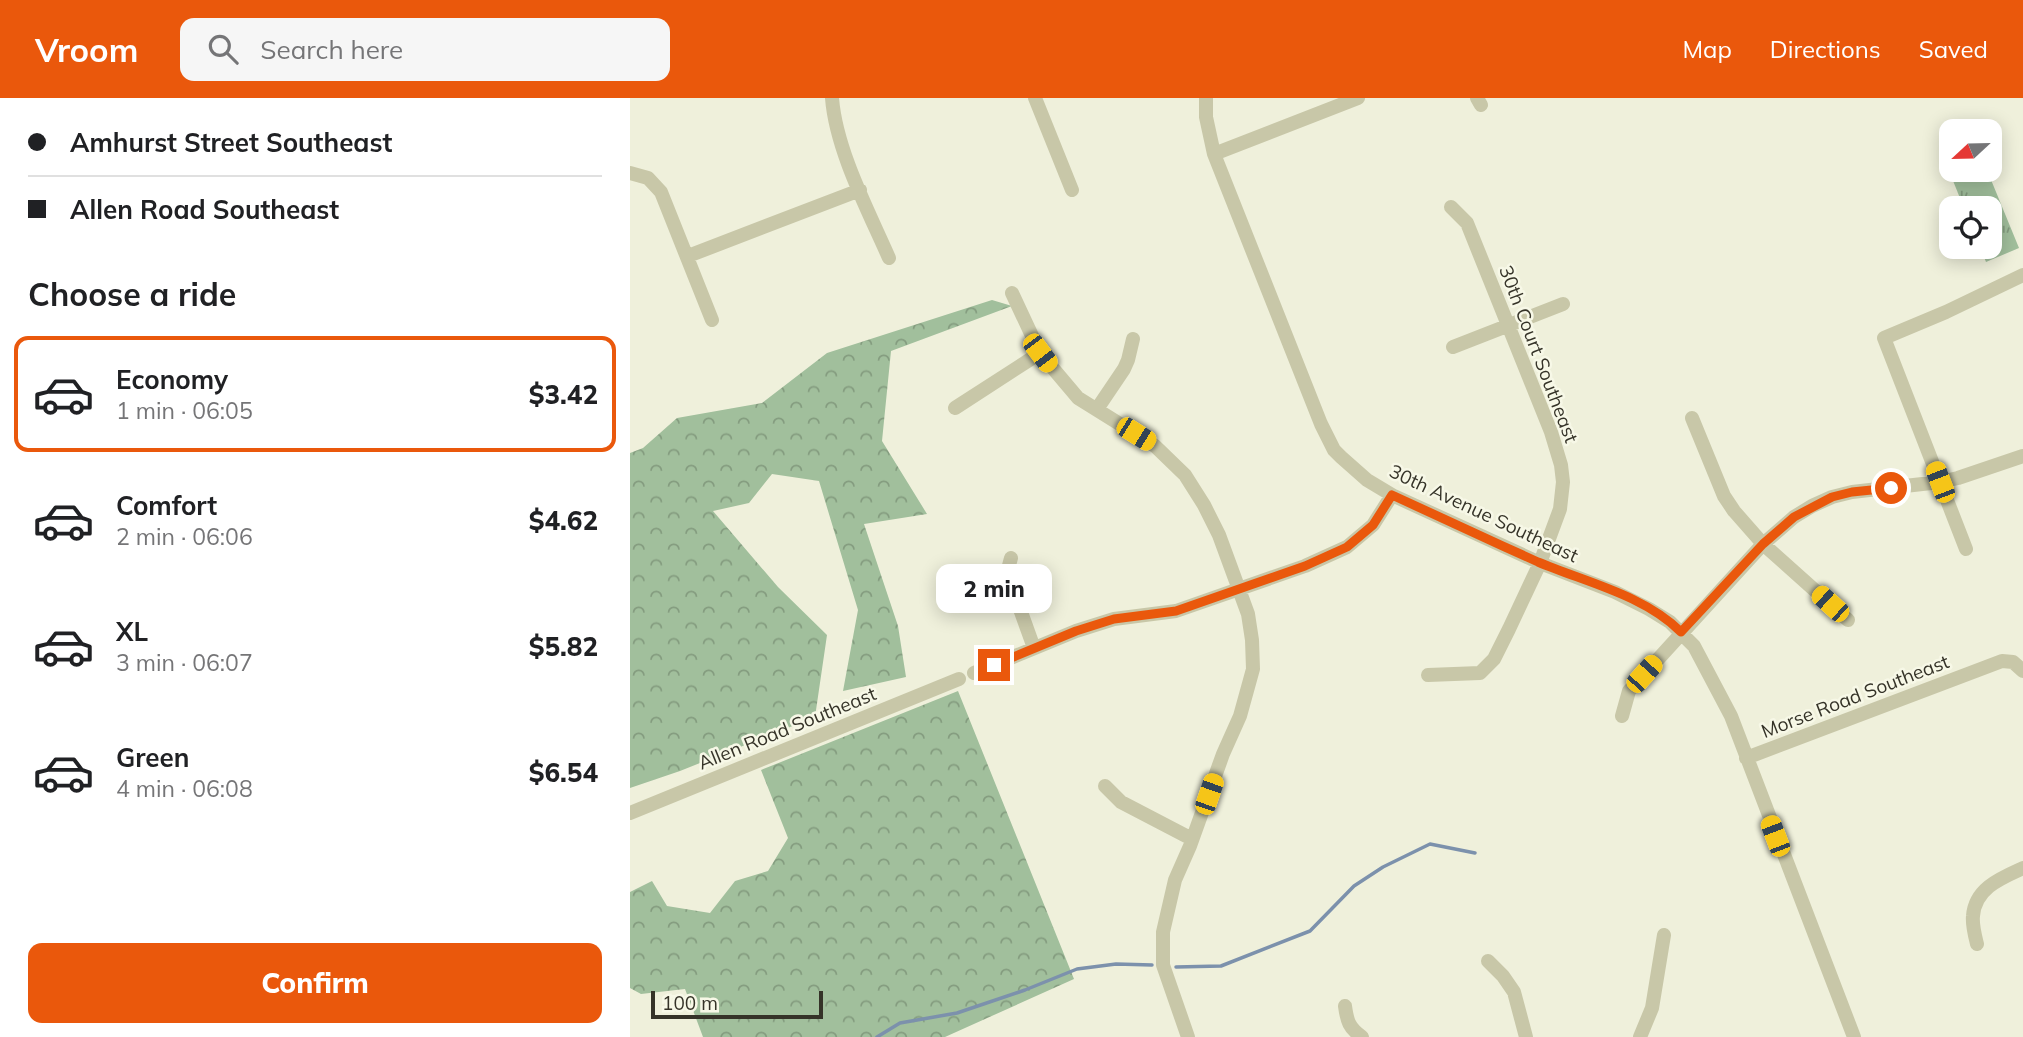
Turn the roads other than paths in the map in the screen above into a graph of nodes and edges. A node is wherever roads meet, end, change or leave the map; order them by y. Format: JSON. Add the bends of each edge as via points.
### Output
{"nodes":[{"id":1,"x":832,"y":98,"type":"edge"},
{"id":2,"x":1035,"y":98,"type":"edge"},
{"id":3,"x":1206,"y":98,"type":"edge"},
{"id":4,"x":1358,"y":98,"type":"edge"},
{"id":5,"x":1214,"y":154,"type":"junction"},
{"id":6,"x":630,"y":173,"type":"edge"},
{"id":7,"x":860,"y":190,"type":"junction"},
{"id":8,"x":1072,"y":190,"type":"dead end"},
{"id":9,"x":1451,"y":207,"type":"dead end"},
{"id":10,"x":688,"y":256,"type":"junction"},
{"id":11,"x":889,"y":258,"type":"dead end"},
{"id":12,"x":2023,"y":275,"type":"edge"},
{"id":13,"x":1012,"y":293,"type":"dead end"},
{"id":14,"x":1563,"y":304,"type":"dead end"},
{"id":15,"x":712,"y":320,"type":"dead end"},
{"id":16,"x":1508,"y":325,"type":"junction"},
{"id":17,"x":1133,"y":338,"type":"dead end"},
{"id":18,"x":1453,"y":347,"type":"dead end"},
{"id":19,"x":1040,"y":353,"type":"junction"},
{"id":20,"x":955,"y":408,"type":"dead end"},
{"id":21,"x":1097,"y":409,"type":"junction"},
{"id":22,"x":1692,"y":418,"type":"dead end"},
{"id":23,"x":2023,"y":456,"type":"edge"},
{"id":24,"x":1940,"y":482,"type":"junction"},
{"id":25,"x":1392,"y":495,"type":"junction"},
{"id":26,"x":1763,"y":544,"type":"junction"},
{"id":27,"x":1966,"y":548,"type":"dead end"},
{"id":28,"x":1011,"y":558,"type":"dead end"},
{"id":29,"x":1540,"y":563,"type":"junction"},
{"id":30,"x":1239,"y":590,"type":"junction"},
{"id":31,"x":1848,"y":620,"type":"dead end"},
{"id":32,"x":1681,"y":632,"type":"junction"},
{"id":33,"x":1034,"y":649,"type":"junction"},
{"id":34,"x":2022,"y":670,"type":"edge"},
{"id":35,"x":974,"y":673,"type":"dead end"},
{"id":36,"x":1428,"y":675,"type":"dead end"},
{"id":37,"x":959,"y":679,"type":"dead end"},
{"id":38,"x":1622,"y":716,"type":"dead end"},
{"id":39,"x":1746,"y":758,"type":"junction"},
{"id":40,"x":1105,"y":786,"type":"dead end"},
{"id":41,"x":630,"y":813,"type":"edge"},
{"id":42,"x":1192,"y":839,"type":"junction"},
{"id":43,"x":2023,"y":868,"type":"edge"},
{"id":44,"x":1664,"y":935,"type":"dead end"},
{"id":45,"x":1977,"y":944,"type":"dead end"},
{"id":46,"x":1488,"y":961,"type":"dead end"},
{"id":47,"x":1345,"y":1006,"type":"dead end"},
{"id":48,"x":1188,"y":1037,"type":"edge"},
{"id":49,"x":1362,"y":1037,"type":"edge"},
{"id":50,"x":1526,"y":1037,"type":"edge"},
{"id":51,"x":1640,"y":1037,"type":"edge"},
{"id":52,"x":1854,"y":1037,"type":"edge"}],
"edges":[{"from":1,"to":7,"type":"street","via":[[839,137]]},
{"from":2,"to":8,"type":"street"},
{"from":3,"to":5,"type":"street","name":"30th Avenue Southeast"},
{"from":4,"to":5,"type":"street"},
{"from":5,"to":25,"type":"street","name":"30th Avenue Southeast","via":[[1334,450]]},
{"from":6,"to":10,"type":"street","via":[[648,178],[661,191]]},
{"from":7,"to":10,"type":"street"},
{"from":7,"to":11,"type":"street"},
{"from":9,"to":16,"type":"street","name":"30th Court Southeast","via":[[1467,223]]},
{"from":10,"to":15,"type":"street"},
{"from":12,"to":24,"type":"street","via":[[1884,338]]},
{"from":13,"to":19,"type":"street"},
{"from":14,"to":16,"type":"street"},
{"from":16,"to":18,"type":"street"},
{"from":16,"to":29,"type":"street","name":"30th Court Southeast","via":[[1561,465],[1560,509]]},
{"from":17,"to":21,"type":"street","via":[[1124,369]]},
{"from":19,"to":20,"type":"street"},
{"from":19,"to":21,"type":"street","via":[[1078,398]]},
{"from":21,"to":30,"type":"street","via":[[1155,446],[1185,475],[1219,535]]},
{"from":22,"to":26,"type":"street","via":[[1729,503]]},
{"from":23,"to":24,"type":"street"},
{"from":24,"to":26,"type":"street","via":[[1832,497],[1794,517]]},
{"from":24,"to":27,"type":"street"},
{"from":25,"to":29,"type":"street","name":"30th Avenue Southeast"},
{"from":25,"to":30,"type":"street","via":[[1373,525],[1347,547]]},
{"from":26,"to":31,"type":"street"},
{"from":26,"to":32,"type":"street"},
{"from":28,"to":33,"type":"street","via":[[1007,573]]},
{"from":29,"to":32,"type":"street","name":"30th Avenue Southeast","via":[[1649,608]]},
{"from":29,"to":36,"type":"street","name":"30th Court Southeast","via":[[1494,659],[1480,673]]},
{"from":30,"to":33,"type":"street","via":[[1176,611],[1114,619]]},
{"from":30,"to":42,"type":"street","via":[[1248,614],[1253,669],[1240,716]]},
{"from":32,"to":38,"type":"street","via":[[1629,691]]},
{"from":32,"to":39,"type":"street","name":"30th Avenue Southeast","via":[[1707,669]]},
{"from":33,"to":35,"type":"street"},
{"from":34,"to":39,"type":"street","name":"Morse Road Southeast","via":[[2013,662],[2002,662]]},
{"from":37,"to":41,"type":"street","name":"Allen Road Southeast"},
{"from":39,"to":52,"type":"street","name":"Morse Road Southeast"},
{"from":40,"to":42,"type":"street","via":[[1121,802]]},
{"from":42,"to":48,"type":"street","via":[[1175,880],[1162,947],[1166,978]]},
{"from":43,"to":45,"type":"street","via":[[1995,881],[1978,899],[1972,918]]},
{"from":44,"to":51,"type":"street","via":[[1652,1008]]},
{"from":46,"to":50,"type":"street","via":[[1514,992]]},
{"from":47,"to":49,"type":"street","via":[[1350,1029]]}]}
